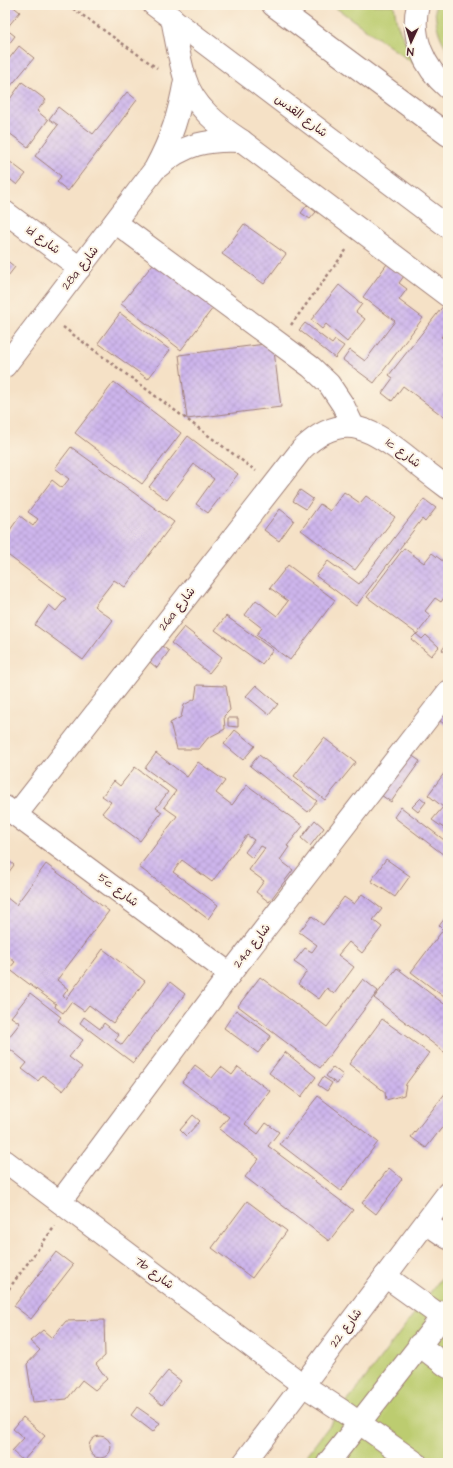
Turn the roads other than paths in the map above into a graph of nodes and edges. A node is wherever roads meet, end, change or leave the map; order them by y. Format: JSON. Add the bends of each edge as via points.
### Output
{"nodes":[{"id":1,"x":154,"y":5,"type":"edge"},
{"id":2,"x":273,"y":5,"type":"edge"},
{"id":3,"x":418,"y":5,"type":"edge"},
{"id":4,"x":172,"y":18,"type":"junction"},
{"id":5,"x":185,"y":83,"type":"junction"},
{"id":6,"x":448,"y":88,"type":"edge"},
{"id":7,"x":448,"y":135,"type":"edge"},
{"id":8,"x":242,"y":141,"type":"junction"},
{"id":9,"x":155,"y":169,"type":"junction"},
{"id":10,"x":5,"y":212,"type":"edge"},
{"id":11,"x":115,"y":222,"type":"junction"},
{"id":12,"x":448,"y":226,"type":"edge"},
{"id":13,"x":80,"y":268,"type":"junction"},
{"id":14,"x":448,"y":296,"type":"edge"},
{"id":15,"x":5,"y":366,"type":"edge"},
{"id":16,"x":353,"y":426,"type":"junction"},
{"id":17,"x":448,"y":488,"type":"edge"},
{"id":18,"x":448,"y":692,"type":"edge"},
{"id":19,"x":11,"y":811,"type":"edge"},
{"id":20,"x":230,"y":974,"type":"junction"},
{"id":21,"x":5,"y":1161,"type":"edge"},
{"id":22,"x":448,"y":1193,"type":"edge"},
{"id":23,"x":64,"y":1205,"type":"junction"},
{"id":24,"x":426,"y":1223,"type":"junction"},
{"id":25,"x":448,"y":1238,"type":"edge"},
{"id":26,"x":385,"y":1276,"type":"junction"},
{"id":27,"x":445,"y":1314,"type":"edge"},
{"id":28,"x":419,"y":1345,"type":"junction"},
{"id":29,"x":448,"y":1367,"type":"edge"},
{"id":30,"x":303,"y":1385,"type":"junction"},
{"id":31,"x":359,"y":1423,"type":"junction"},
{"id":32,"x":244,"y":1463,"type":"edge"},
{"id":33,"x":328,"y":1463,"type":"edge"},
{"id":34,"x":416,"y":1463,"type":"edge"}],
"edges":[{"from":1,"to":4,"type":"street","name":"شارع القدس"},
{"from":2,"to":7,"type":"street"},
{"from":3,"to":6,"type":"street","via":[[416,30],[420,49],[428,66]]},
{"from":4,"to":5,"type":"street"},
{"from":4,"to":12,"type":"street","name":"شارع القدس"},
{"from":5,"to":8,"type":"street","via":[[209,115]]},
{"from":5,"to":9,"type":"street","name":"28a شارع","via":[[175,126]]},
{"from":8,"to":9,"type":"street","name":"28a شارع","via":[[204,142],[170,157]]},
{"from":8,"to":14,"type":"street"},
{"from":9,"to":11,"type":"street","name":"28a شارع"},
{"from":10,"to":13,"type":"street","name":"1d شارع"},
{"from":11,"to":13,"type":"street","name":"28a شارع"},
{"from":11,"to":16,"type":"street","via":[[311,366],[329,384]]},
{"from":13,"to":15,"type":"street","name":"28a شارع"},
{"from":16,"to":17,"type":"street","name":"1c شارع","via":[[368,430],[384,439]]},
{"from":16,"to":19,"type":"street","name":"26a شارع","via":[[326,431],[313,438],[302,449]]},
{"from":18,"to":20,"type":"street","name":"24a شارع"},
{"from":19,"to":20,"type":"street","name":"5c شارع"},
{"from":20,"to":23,"type":"street","name":"24a شارع"},
{"from":21,"to":23,"type":"street","name":"7b شارع"},
{"from":22,"to":24,"type":"street","name":"شارع 22"},
{"from":23,"to":30,"type":"street","name":"7b شارع"},
{"from":24,"to":25,"type":"street"},
{"from":24,"to":26,"type":"street","name":"شارع 22"},
{"from":26,"to":27,"type":"street"},
{"from":26,"to":30,"type":"street","name":"شارع 22"},
{"from":27,"to":28,"type":"street"},
{"from":28,"to":29,"type":"street"},
{"from":28,"to":31,"type":"street"},
{"from":30,"to":31,"type":"street","name":"7b شارع"},
{"from":30,"to":32,"type":"street","name":"شارع 22"},
{"from":31,"to":33,"type":"street"},
{"from":31,"to":34,"type":"street","name":"7b شارع"}]}
